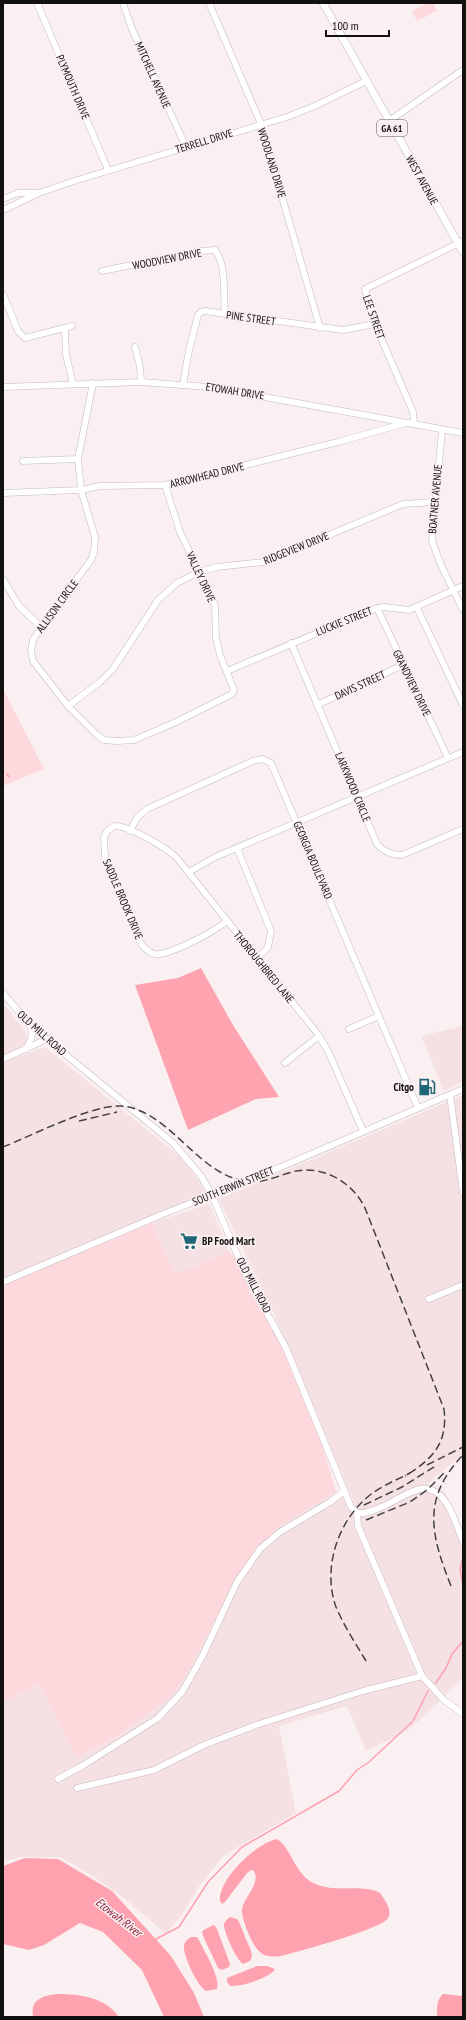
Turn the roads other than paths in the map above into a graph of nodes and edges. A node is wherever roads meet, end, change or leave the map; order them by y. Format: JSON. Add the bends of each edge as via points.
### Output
{"nodes":[{"id":1,"x":37,"y":3,"type":"edge"},
{"id":2,"x":123,"y":3,"type":"edge"},
{"id":3,"x":209,"y":3,"type":"edge"},
{"id":4,"x":323,"y":3,"type":"edge"},
{"id":5,"x":463,"y":70,"type":"edge"},
{"id":6,"x":366,"y":81,"type":"junction"},
{"id":7,"x":389,"y":121,"type":"junction"},
{"id":8,"x":260,"y":124,"type":"junction"},
{"id":9,"x":186,"y":147,"type":"junction"},
{"id":10,"x":108,"y":170,"type":"junction"},
{"id":11,"x":39,"y":192,"type":"junction"},
{"id":12,"x":3,"y":199,"type":"edge"},
{"id":13,"x":3,"y":210,"type":"edge"},
{"id":14,"x":460,"y":242,"type":"edge"},
{"id":15,"x":463,"y":252,"type":"edge"},
{"id":16,"x":102,"y":272,"type":"dead end"},
{"id":17,"x":3,"y":294,"type":"edge"},
{"id":18,"x":225,"y":314,"type":"junction"},
{"id":19,"x":375,"y":324,"type":"junction"},
{"id":20,"x":72,"y":326,"type":"dead end"},
{"id":21,"x":65,"y":328,"type":"junction"},
{"id":22,"x":320,"y":328,"type":"junction"},
{"id":23,"x":135,"y":347,"type":"dead end"},
{"id":24,"x":140,"y":382,"type":"junction"},
{"id":25,"x":93,"y":383,"type":"junction"},
{"id":26,"x":73,"y":384,"type":"junction"},
{"id":27,"x":183,"y":384,"type":"junction"},
{"id":28,"x":3,"y":387,"type":"edge"},
{"id":29,"x":406,"y":422,"type":"junction"},
{"id":30,"x":414,"y":424,"type":"junction"},
{"id":31,"x":442,"y":430,"type":"junction"},
{"id":32,"x":463,"y":433,"type":"edge"},
{"id":33,"x":78,"y":458,"type":"junction"},
{"id":34,"x":23,"y":461,"type":"dead end"},
{"id":35,"x":165,"y":485,"type":"junction"},
{"id":36,"x":82,"y":490,"type":"junction"},
{"id":37,"x":3,"y":493,"type":"edge"},
{"id":38,"x":435,"y":502,"type":"junction"},
{"id":39,"x":199,"y":572,"type":"junction"},
{"id":40,"x":3,"y":579,"type":"edge"},
{"id":41,"x":463,"y":586,"type":"edge"},
{"id":42,"x":453,"y":590,"type":"junction"},
{"id":43,"x":377,"y":608,"type":"junction"},
{"id":44,"x":417,"y":608,"type":"junction"},
{"id":45,"x":463,"y":610,"type":"edge"},
{"id":46,"x":41,"y":627,"type":"junction"},
{"id":47,"x":291,"y":643,"type":"junction"},
{"id":48,"x":403,"y":665,"type":"junction"},
{"id":49,"x":227,"y":671,"type":"junction"},
{"id":50,"x":318,"y":705,"type":"junction"},
{"id":51,"x":463,"y":705,"type":"edge"},
{"id":52,"x":68,"y":706,"type":"junction"},
{"id":53,"x":463,"y":752,"type":"edge"},
{"id":54,"x":448,"y":758,"type":"junction"},
{"id":55,"x":358,"y":798,"type":"junction"},
{"id":56,"x":297,"y":822,"type":"junction"},
{"id":57,"x":463,"y":828,"type":"edge"},
{"id":58,"x":130,"y":831,"type":"junction"},
{"id":59,"x":237,"y":848,"type":"junction"},
{"id":60,"x":189,"y":872,"type":"junction"},
{"id":61,"x":227,"y":921,"type":"junction"},
{"id":62,"x":257,"y":958,"type":"junction"},
{"id":63,"x":3,"y":993,"type":"edge"},
{"id":64,"x":379,"y":1016,"type":"junction"},
{"id":65,"x":32,"y":1026,"type":"junction"},
{"id":66,"x":349,"y":1029,"type":"dead end"},
{"id":67,"x":319,"y":1036,"type":"junction"},
{"id":68,"x":47,"y":1039,"type":"junction"},
{"id":69,"x":26,"y":1050,"type":"junction"},
{"id":70,"x":3,"y":1059,"type":"edge"},
{"id":71,"x":285,"y":1063,"type":"dead end"},
{"id":72,"x":463,"y":1089,"type":"edge"},
{"id":73,"x":450,"y":1095,"type":"junction"},
{"id":74,"x":418,"y":1108,"type":"junction"},
{"id":75,"x":364,"y":1131,"type":"junction"},
{"id":76,"x":463,"y":1192,"type":"edge"},
{"id":77,"x":212,"y":1195,"type":"junction"},
{"id":78,"x":3,"y":1282,"type":"edge"},
{"id":79,"x":463,"y":1285,"type":"edge"},
{"id":80,"x":428,"y":1299,"type":"dead end"},
{"id":81,"x":344,"y":1492,"type":"junction"},
{"id":82,"x":356,"y":1513,"type":"junction"},
{"id":83,"x":463,"y":1542,"type":"edge"},
{"id":84,"x":422,"y":1676,"type":"junction"},
{"id":85,"x":463,"y":1714,"type":"edge"},
{"id":86,"x":58,"y":1779,"type":"dead end"},
{"id":87,"x":77,"y":1788,"type":"dead end"}],
"edges":[{"from":1,"to":10,"type":"street","name":"PLYMOUTH DRIVE"},
{"from":2,"to":9,"type":"street","name":"MITCHELL AVENUE","via":[[132,29]]},
{"from":3,"to":8,"type":"street","name":"WOODLAND DRIVE"},
{"from":4,"to":6,"type":"main road","name":"WEST AVENUE","number":"GA 61"},
{"from":5,"to":7,"type":"street"},
{"from":6,"to":7,"type":"main road","name":"WEST AVENUE","number":"GA 61"},
{"from":6,"to":8,"type":"street","name":"TERRELL DRIVE","via":[[298,113]]},
{"from":7,"to":14,"type":"main road","name":"WEST AVENUE","number":"GA 61"},
{"from":8,"to":9,"type":"street","name":"TERRELL DRIVE"},
{"from":8,"to":22,"type":"street","name":"WOODLAND DRIVE"},
{"from":9,"to":10,"type":"street","name":"TERRELL DRIVE"},
{"from":10,"to":11,"type":"street","name":"TERRELL DRIVE"},
{"from":11,"to":12,"type":"street","name":"TERRELL DRIVE","via":[[18,193]]},
{"from":11,"to":13,"type":"street","name":"TERRELL DRIVE"},
{"from":14,"to":15,"type":"main road","name":"WEST AVENUE","number":"GA 61"},
{"from":14,"to":19,"type":"street","name":"LEE STREET","via":[[365,289]]},
{"from":16,"to":18,"type":"street","name":"WOODVIEW DRIVE","via":[[216,250],[221,263]]},
{"from":17,"to":21,"type":"street","via":[[18,331],[25,338]]},
{"from":18,"to":22,"type":"street","name":"PINE STREET"},
{"from":18,"to":27,"type":"street","name":"PINE STREET","via":[[205,311],[198,315]]},
{"from":19,"to":22,"type":"street","name":"PINE STREET","via":[[343,330]]},
{"from":19,"to":30,"type":"street","name":"LEE STREET","via":[[413,412]]},
{"from":20,"to":21,"type":"street"},
{"from":21,"to":26,"type":"street","via":[[66,355]]},
{"from":23,"to":24,"type":"street","via":[[140,367]]},
{"from":24,"to":25,"type":"street","name":"ETOWAH DRIVE"},
{"from":24,"to":27,"type":"street","name":"ETOWAH DRIVE"},
{"from":25,"to":26,"type":"street","name":"ETOWAH DRIVE"},
{"from":25,"to":33,"type":"street","name":"ALLISON CIRCLE"},
{"from":26,"to":28,"type":"street","name":"ETOWAH DRIVE"},
{"from":27,"to":29,"type":"street","name":"ETOWAH DRIVE","via":[[240,391]]},
{"from":29,"to":30,"type":"street","name":"ETOWAH DRIVE"},
{"from":29,"to":35,"type":"street","name":"ARROWHEAD DRIVE","via":[[338,442]]},
{"from":30,"to":31,"type":"street","name":"ETOWAH DRIVE"},
{"from":31,"to":32,"type":"street","name":"ETOWAH DRIVE"},
{"from":31,"to":38,"type":"street","name":"BOATNER AVENUE"},
{"from":33,"to":34,"type":"street"},
{"from":33,"to":36,"type":"street","name":"ALLISON CIRCLE"},
{"from":35,"to":36,"type":"street","name":"ARROWHEAD DRIVE","via":[[100,486]]},
{"from":35,"to":39,"type":"street","name":"VALLEY DRIVE","via":[[180,532]]},
{"from":36,"to":37,"type":"street","name":"ARROWHEAD DRIVE"},
{"from":36,"to":46,"type":"street","name":"ALLISON CIRCLE","via":[[95,537],[94,552],[91,560]]},
{"from":38,"to":39,"type":"street","name":"RIDGEVIEW DRIVE","via":[[401,504],[264,562],[217,567]]},
{"from":38,"to":42,"type":"street","name":"BOATNER AVENUE","via":[[432,545]]},
{"from":39,"to":49,"type":"street","name":"VALLEY DRIVE","via":[[215,605],[216,638]]},
{"from":39,"to":52,"type":"street","name":"RIDGEVIEW DRIVE","via":[[177,583],[158,600],[113,668],[100,682]]},
{"from":40,"to":46,"type":"street","via":[[18,606]]},
{"from":41,"to":42,"type":"street","name":"LUCKIE STREET"},
{"from":42,"to":44,"type":"street","name":"LUCKIE STREET"},
{"from":42,"to":45,"type":"street","name":"BOATNER AVENUE"},
{"from":43,"to":44,"type":"street","name":"LUCKIE STREET"},
{"from":43,"to":47,"type":"street","name":"LUCKIE STREET"},
{"from":43,"to":48,"type":"street","name":"GRANDVIEW DRIVE"},
{"from":44,"to":51,"type":"street"},
{"from":46,"to":52,"type":"street","name":"ALLISON CIRCLE","via":[[33,640],[33,661]]},
{"from":47,"to":49,"type":"street","name":"LUCKIE STREET"},
{"from":47,"to":50,"type":"street","name":"LARKWOOD CIRCLE"},
{"from":48,"to":50,"type":"street","name":"DAVIS STREET"},
{"from":48,"to":54,"type":"street","name":"GRANDVIEW DRIVE"},
{"from":49,"to":52,"type":"street","name":"ALLISON CIRCLE","via":[[233,685],[232,694],[134,740],[104,740]]},
{"from":50,"to":55,"type":"street","name":"LARKWOOD CIRCLE"},
{"from":53,"to":54,"type":"street"},
{"from":54,"to":55,"type":"street"},
{"from":55,"to":56,"type":"street"},
{"from":55,"to":57,"type":"street","name":"LARKWOOD CIRCLE","via":[[377,844],[384,852],[392,855],[402,855]]},
{"from":56,"to":58,"type":"street","name":"GEORGIA BOULEVARD","via":[[274,767],[269,761],[260,759],[147,810],[137,818]]},
{"from":56,"to":59,"type":"street"},
{"from":56,"to":64,"type":"street","name":"GEORGIA BOULEVARD"},
{"from":58,"to":60,"type":"street","name":"THOROUGHBRED LANE","via":[[164,847]]},
{"from":58,"to":61,"type":"street","name":"SADDLE BROOK DRIVE","via":[[119,826],[111,827],[105,835],[103,850],[139,940],[145,949],[156,954],[166,952],[209,933]]},
{"from":59,"to":60,"type":"street"},
{"from":59,"to":62,"type":"street","via":[[271,932],[268,947]]},
{"from":60,"to":61,"type":"street","name":"THOROUGHBRED LANE"},
{"from":61,"to":62,"type":"street","name":"THOROUGHBRED LANE"},
{"from":62,"to":67,"type":"street","name":"THOROUGHBRED LANE"},
{"from":63,"to":65,"type":"street","name":"OLD MILL ROAD"},
{"from":64,"to":66,"type":"street"},
{"from":64,"to":74,"type":"street","name":"GEORGIA BOULEVARD"},
{"from":65,"to":68,"type":"street","name":"OLD MILL ROAD"},
{"from":65,"to":69,"type":"street","via":[[31,1041]]},
{"from":67,"to":71,"type":"street"},
{"from":67,"to":75,"type":"street","name":"THOROUGHBRED LANE"},
{"from":68,"to":69,"type":"street"},
{"from":68,"to":77,"type":"street","name":"OLD MILL ROAD","via":[[173,1143],[195,1168]]},
{"from":69,"to":70,"type":"street"},
{"from":72,"to":73,"type":"street","name":"SOUTH ERWIN STREET"},
{"from":73,"to":74,"type":"street","name":"SOUTH ERWIN STREET"},
{"from":73,"to":76,"type":"street"},
{"from":74,"to":75,"type":"street","name":"SOUTH ERWIN STREET"},
{"from":75,"to":77,"type":"street","name":"SOUTH ERWIN STREET"},
{"from":77,"to":78,"type":"street","name":"SOUTH ERWIN STREET"},
{"from":77,"to":81,"type":"street","name":"OLD MILL ROAD","via":[[245,1273],[286,1348]]},
{"from":79,"to":80,"type":"street"},
{"from":81,"to":82,"type":"street","name":"OLD MILL ROAD"},
{"from":81,"to":86,"type":"street","via":[[280,1532],[260,1549],[237,1582],[202,1657],[182,1692],[158,1718]]},
{"from":82,"to":83,"type":"street","via":[[376,1509],[419,1490],[430,1490],[445,1501]]},
{"from":82,"to":84,"type":"street","name":"OLD MILL ROAD","via":[[358,1526]]},
{"from":84,"to":85,"type":"street","name":"OLD MILL ROAD","via":[[444,1700]]},
{"from":84,"to":87,"type":"street","via":[[338,1698],[256,1725],[204,1745],[154,1770]]}]}
